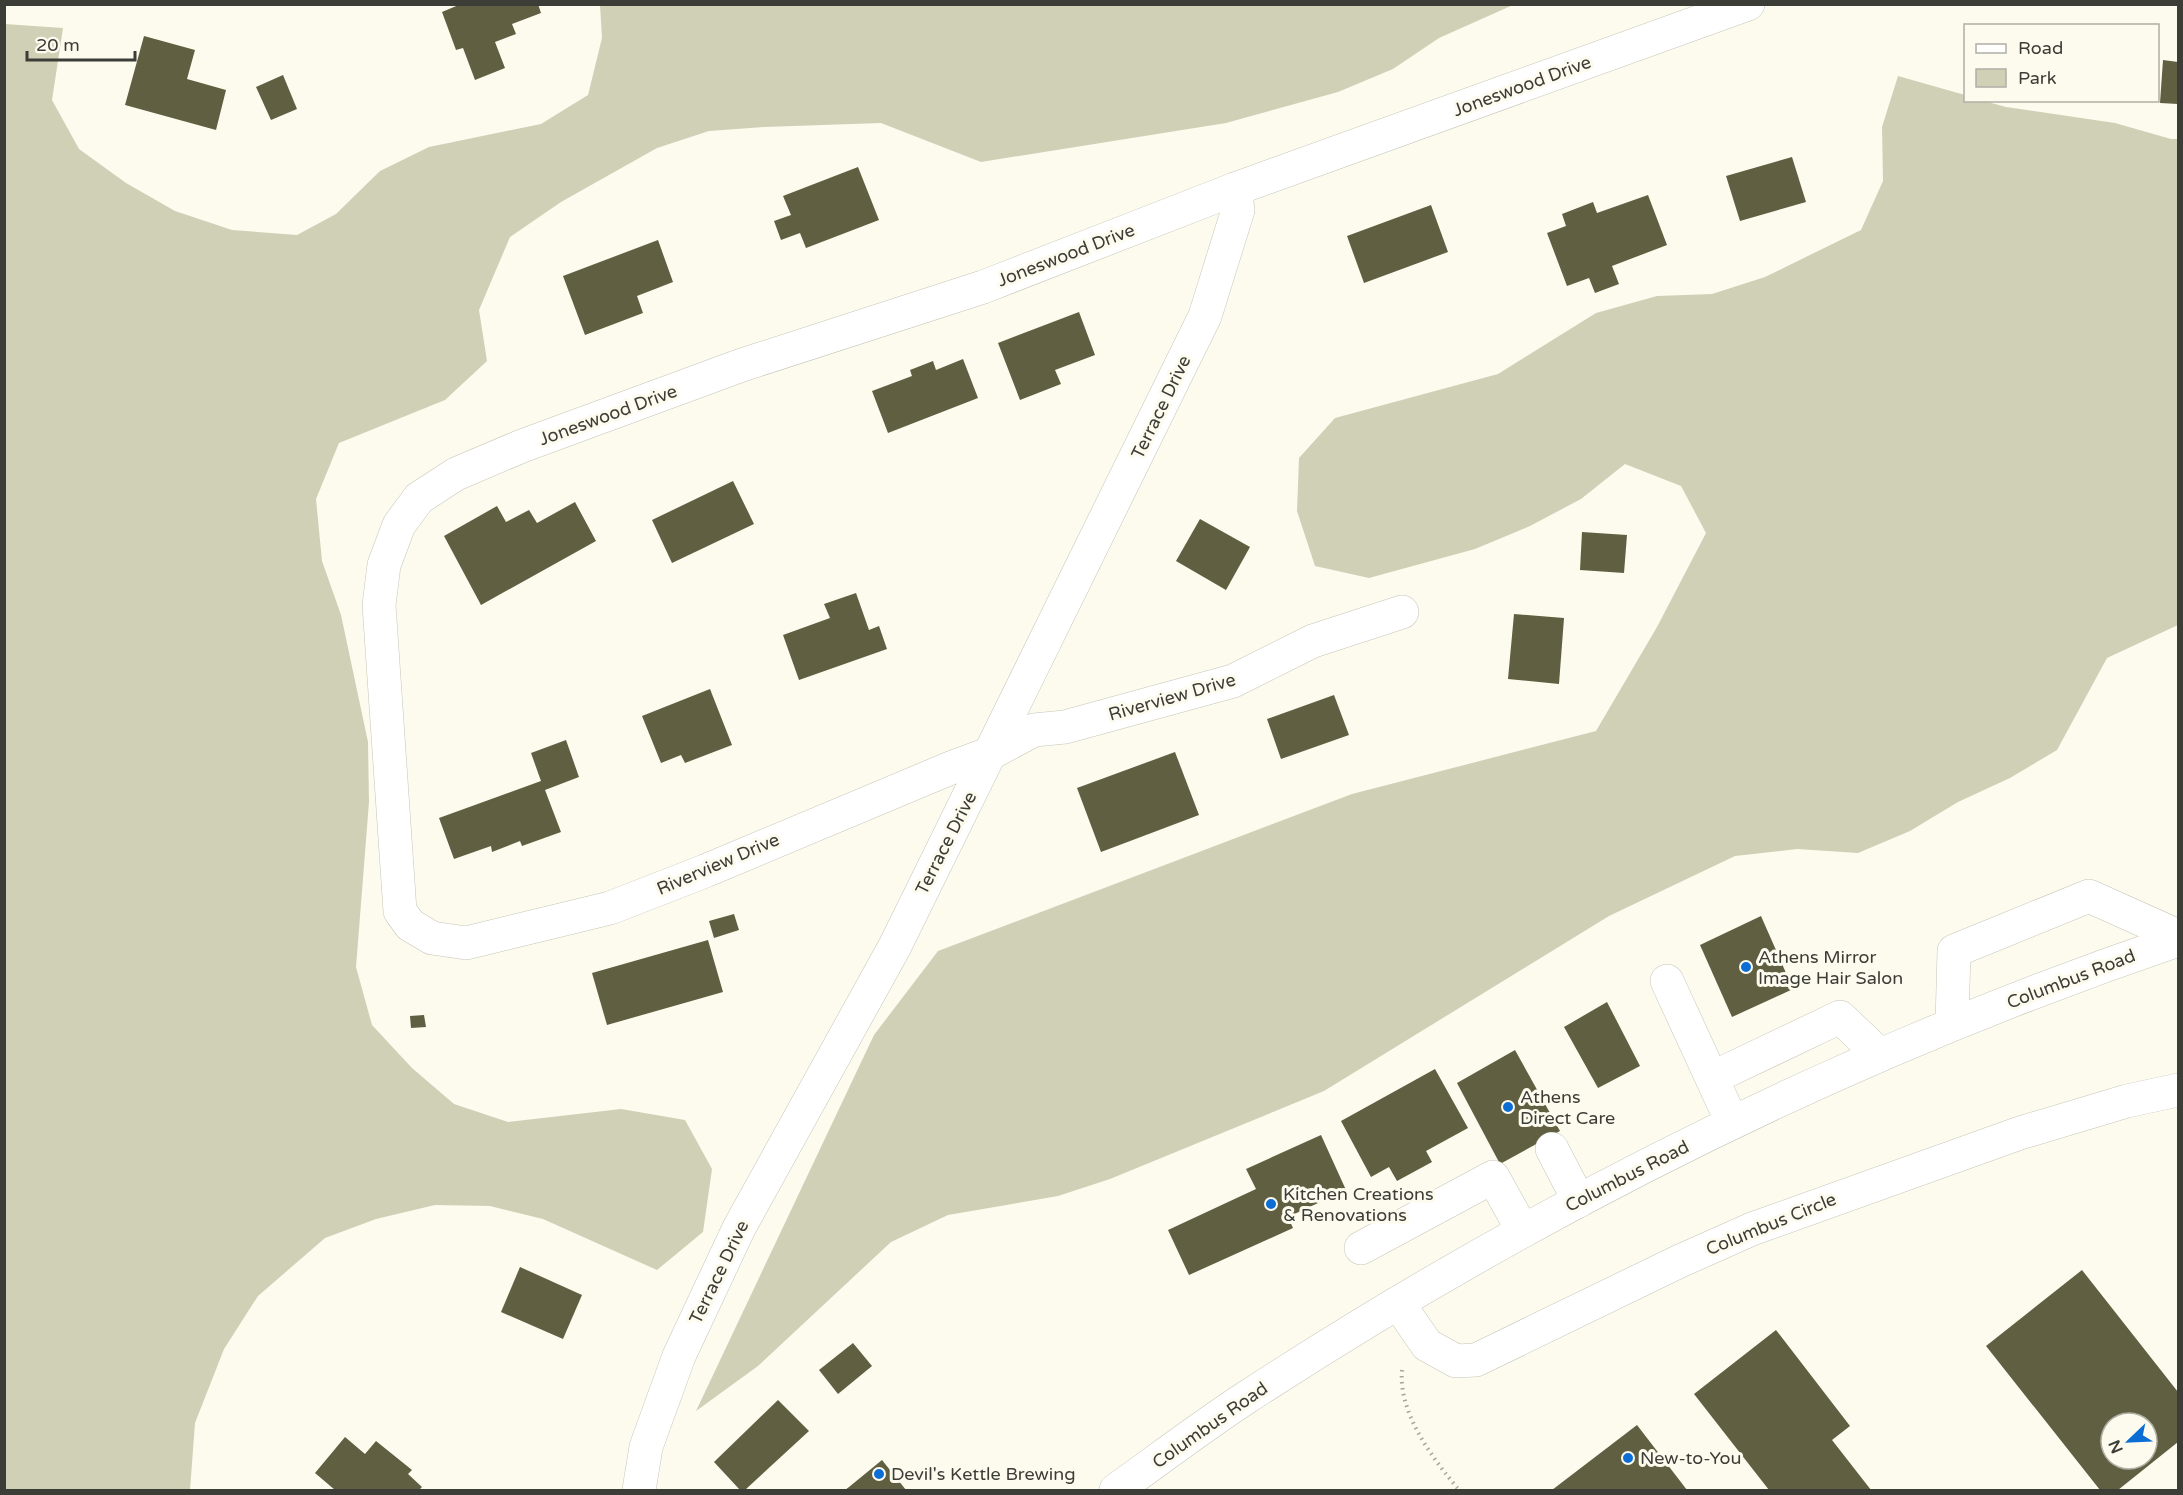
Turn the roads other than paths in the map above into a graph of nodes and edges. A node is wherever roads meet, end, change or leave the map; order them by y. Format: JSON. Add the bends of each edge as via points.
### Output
{"nodes":[{"id":1,"x":1748,"y":4,"type":"edge"},
{"id":2,"x":1235,"y":189,"type":"junction"},
{"id":3,"x":399,"y":525,"type":"joint"},
{"id":4,"x":1402,"y":612,"type":"dead end"},
{"id":5,"x":991,"y":753,"type":"junction"},
{"id":6,"x":2178,"y":938,"type":"edge"},
{"id":7,"x":1667,"y":981,"type":"dead end"},
{"id":8,"x":1952,"y":1024,"type":"junction"},
{"id":9,"x":1880,"y":1055,"type":"junction"},
{"id":10,"x":1712,"y":1078,"type":"junction"},
{"id":11,"x":2178,"y":1090,"type":"edge"},
{"id":12,"x":1732,"y":1122,"type":"junction"},
{"id":13,"x":1552,"y":1149,"type":"dead end"},
{"id":14,"x":1579,"y":1201,"type":"junction"},
{"id":15,"x":1523,"y":1231,"type":"junction"},
{"id":16,"x":1360,"y":1248,"type":"dead end"},
{"id":17,"x":1398,"y":1303,"type":"junction"},
{"id":18,"x":639,"y":1491,"type":"edge"},
{"id":19,"x":1116,"y":1491,"type":"edge"}],
"edges":[{"from":1,"to":2,"type":"street","name":"Joneswood Drive"},
{"from":2,"to":3,"type":"street","name":"Joneswood Drive","via":[[983,287],[742,365],[522,446],[456,474],[419,498]]},
{"from":2,"to":5,"type":"street","name":"Terrace Drive","via":[[1239,210],[1205,316]]},
{"from":3,"to":5,"type":"street","name":"Riverview Drive","via":[[384,565],[379,605],[400,911],[410,925],[432,938],[466,943],[610,908]]},
{"from":4,"to":5,"type":"street","name":"Riverview Drive","via":[[1313,641],[1233,681],[1065,727],[1034,730]]},
{"from":5,"to":18,"type":"street","name":"Terrace Drive","via":[[895,946],[739,1228],[679,1356],[646,1447]]},
{"from":6,"to":8,"type":"street","name":"Columbus Road"},
{"from":6,"to":8,"type":"street","via":[[2089,896],[1954,951]]},
{"from":7,"to":10,"type":"street"},
{"from":8,"to":9,"type":"street","name":"Columbus Road"},
{"from":9,"to":10,"type":"street","via":[[1840,1017]]},
{"from":9,"to":12,"type":"street","name":"Columbus Road"},
{"from":10,"to":12,"type":"street"},
{"from":11,"to":17,"type":"street","name":"Columbus Circle","via":[[2020,1133],[1752,1229],[1476,1360],[1456,1361],[1427,1345]]},
{"from":12,"to":14,"type":"street","name":"Columbus Road"},
{"from":13,"to":14,"type":"street"},
{"from":14,"to":15,"type":"street","name":"Columbus Road"},
{"from":15,"to":16,"type":"street","via":[[1493,1177]]},
{"from":15,"to":17,"type":"street","name":"Columbus Road"},
{"from":17,"to":19,"type":"street","name":"Columbus Road","via":[[1242,1401]]}]}
